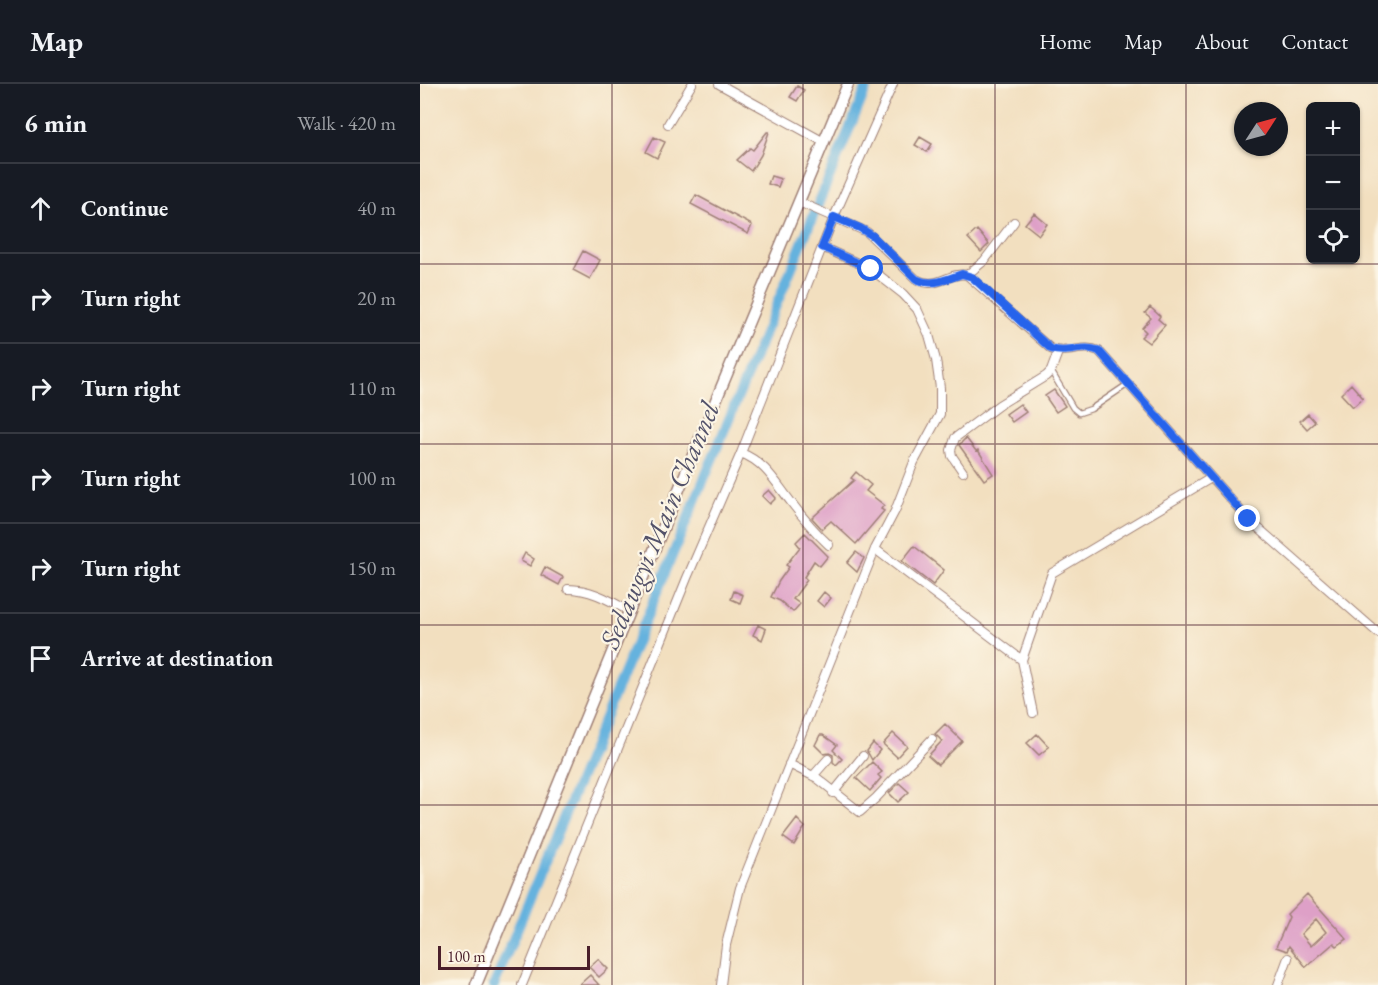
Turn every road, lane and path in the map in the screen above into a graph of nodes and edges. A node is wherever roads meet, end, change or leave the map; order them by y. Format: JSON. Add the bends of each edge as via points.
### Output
{"nodes":[{"id":1,"x":692,"y":84,"type":"edge"},
{"id":2,"x":719,"y":84,"type":"edge"},
{"id":3,"x":848,"y":84,"type":"edge"},
{"id":4,"x":892,"y":84,"type":"edge"},
{"id":5,"x":668,"y":124,"type":"dead end"},
{"id":6,"x":824,"y":142,"type":"junction"},
{"id":7,"x":801,"y":202,"type":"junction"},
{"id":8,"x":832,"y":216,"type":"junction"},
{"id":9,"x":1014,"y":222,"type":"dead end"},
{"id":10,"x":822,"y":247,"type":"junction"},
{"id":11,"x":967,"y":275,"type":"junction"},
{"id":12,"x":1058,"y":352,"type":"junction"},
{"id":13,"x":1051,"y":371,"type":"junction"},
{"id":14,"x":1128,"y":384,"type":"junction"},
{"id":15,"x":741,"y":453,"type":"junction"},
{"id":16,"x":963,"y":472,"type":"dead end"},
{"id":17,"x":1211,"y":478,"type":"junction"},
{"id":18,"x":830,"y":545,"type":"dead end"},
{"id":19,"x":875,"y":549,"type":"junction"},
{"id":20,"x":568,"y":589,"type":"dead end"},
{"id":21,"x":629,"y":611,"type":"junction"},
{"id":22,"x":1378,"y":631,"type":"edge"},
{"id":23,"x":1022,"y":660,"type":"junction"},
{"id":24,"x":1033,"y":713,"type":"dead end"},
{"id":25,"x":932,"y":740,"type":"dead end"},
{"id":26,"x":863,"y":756,"type":"dead end"},
{"id":27,"x":828,"y":759,"type":"dead end"},
{"id":28,"x":789,"y":764,"type":"junction"},
{"id":29,"x":813,"y":776,"type":"junction"},
{"id":30,"x":833,"y":793,"type":"junction"},
{"id":31,"x":1288,"y":958,"type":"dead end"},
{"id":32,"x":476,"y":985,"type":"edge"},
{"id":33,"x":522,"y":985,"type":"edge"},
{"id":34,"x":721,"y":985,"type":"edge"},
{"id":35,"x":1278,"y":985,"type":"edge"}],
"edges":[{"from":1,"to":5,"type":"street"},
{"from":2,"to":6,"type":"street"},
{"from":3,"to":6,"type":"street"},
{"from":4,"to":8,"type":"street"},
{"from":6,"to":7,"type":"street"},
{"from":7,"to":8,"type":"street"},
{"from":7,"to":21,"type":"street"},
{"from":8,"to":10,"type":"street"},
{"from":8,"to":11,"type":"street","via":[[867,232],[922,282]]},
{"from":9,"to":11,"type":"street","via":[[984,261]]},
{"from":10,"to":15,"type":"street"},
{"from":10,"to":19,"type":"street","via":[[871,269],[903,294],[917,309],[936,360],[939,414]]},
{"from":11,"to":12,"type":"street","via":[[1044,345]]},
{"from":12,"to":13,"type":"street"},
{"from":12,"to":14,"type":"street","via":[[1097,350]]},
{"from":13,"to":14,"type":"lane","via":[[1079,413]]},
{"from":13,"to":16,"type":"street","via":[[955,438],[952,456]]},
{"from":14,"to":17,"type":"street"},
{"from":15,"to":18,"type":"street","via":[[765,468],[815,532]]},
{"from":15,"to":33,"type":"street"},
{"from":17,"to":22,"type":"street","via":[[1264,534]]},
{"from":17,"to":23,"type":"street","via":[[1052,573]]},
{"from":19,"to":23,"type":"street"},
{"from":19,"to":28,"type":"street"},
{"from":20,"to":21,"type":"street","via":[[597,594]]},
{"from":21,"to":32,"type":"street"},
{"from":23,"to":24,"type":"street"},
{"from":25,"to":30,"type":"street","via":[[860,812]]},
{"from":26,"to":30,"type":"street"},
{"from":27,"to":29,"type":"street"},
{"from":28,"to":29,"type":"street"},
{"from":28,"to":34,"type":"street","via":[[740,888]]},
{"from":29,"to":30,"type":"street"},
{"from":31,"to":35,"type":"street"}]}
